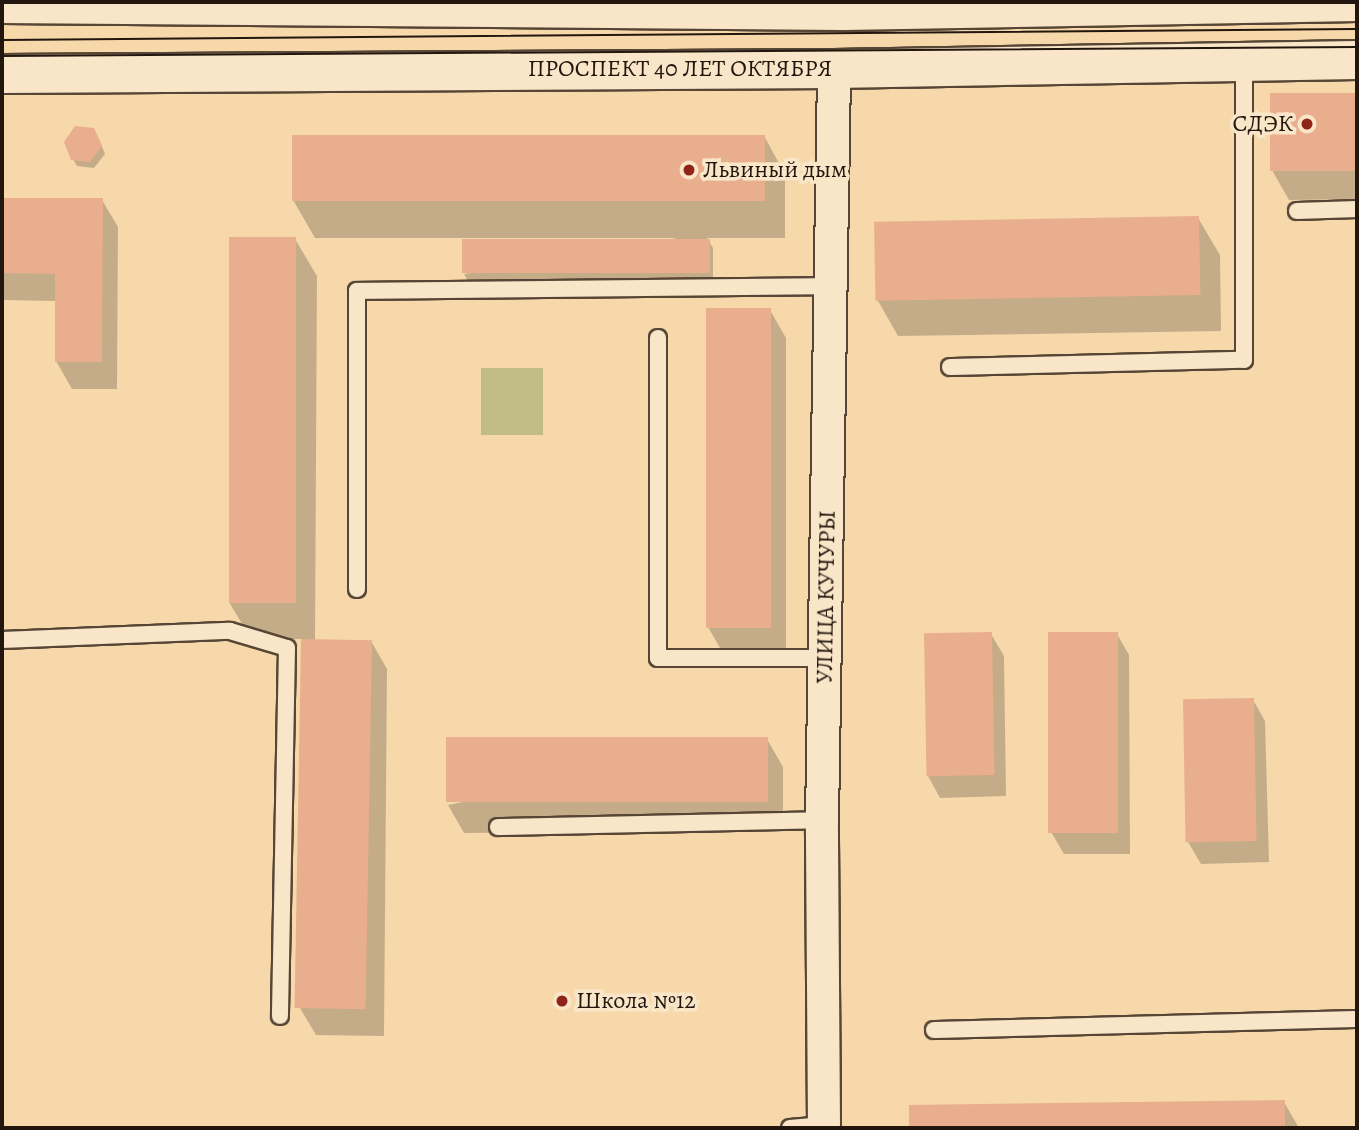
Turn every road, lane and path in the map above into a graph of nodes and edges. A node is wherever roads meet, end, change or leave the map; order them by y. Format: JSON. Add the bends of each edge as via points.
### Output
{"nodes":[{"id":1,"x":1289,"y":2,"type":"edge"},
{"id":2,"x":1357,"y":2,"type":"edge"},
{"id":3,"x":2,"y":4,"type":"edge"},
{"id":4,"x":843,"y":6,"type":"edge"},
{"id":5,"x":1357,"y":60,"type":"edge"},
{"id":6,"x":1244,"y":62,"type":"junction"},
{"id":7,"x":834,"y":69,"type":"junction"},
{"id":8,"x":2,"y":74,"type":"edge"},
{"id":9,"x":1357,"y":209,"type":"edge"},
{"id":10,"x":1297,"y":211,"type":"dead end"},
{"id":11,"x":834,"y":286,"type":"junction"},
{"id":12,"x":658,"y":338,"type":"dead end"},
{"id":13,"x":950,"y":367,"type":"dead end"},
{"id":14,"x":357,"y":589,"type":"dead end"},
{"id":15,"x":2,"y":640,"type":"edge"},
{"id":16,"x":824,"y":658,"type":"junction"},
{"id":17,"x":822,"y":820,"type":"junction"},
{"id":18,"x":498,"y":827,"type":"dead end"},
{"id":19,"x":280,"y":1016,"type":"dead end"},
{"id":20,"x":1357,"y":1019,"type":"edge"},
{"id":21,"x":934,"y":1030,"type":"dead end"},
{"id":22,"x":824,"y":1125,"type":"joint"},
{"id":23,"x":790,"y":1128,"type":"edge"}],
"edges":[{"from":1,"to":2,"type":"street"},
{"from":1,"to":4,"type":"street"},
{"from":3,"to":4,"type":"street"},
{"from":5,"to":6,"type":"street","name":"ПРОСПЕКТ 40 ЛЕТ ОКТЯБРЯ"},
{"from":6,"to":7,"type":"street","name":"ПРОСПЕКТ 40 ЛЕТ ОКТЯБРЯ"},
{"from":6,"to":13,"type":"lane","via":[[1244,360]]},
{"from":7,"to":8,"type":"street","name":"ПРОСПЕКТ 40 ЛЕТ ОКТЯБРЯ"},
{"from":7,"to":11,"type":"street","name":"УЛИЦА КУЧУРЫ"},
{"from":9,"to":10,"type":"lane"},
{"from":11,"to":14,"type":"lane","via":[[357,291]]},
{"from":11,"to":16,"type":"street","name":"УЛИЦА КУЧУРЫ"},
{"from":12,"to":16,"type":"lane","via":[[658,658]]},
{"from":15,"to":19,"type":"lane","via":[[230,631],[287,648]]},
{"from":16,"to":17,"type":"street","name":"УЛИЦА КУЧУРЫ"},
{"from":17,"to":18,"type":"lane"},
{"from":17,"to":22,"type":"street","name":"УЛИЦА КУЧУРЫ"},
{"from":20,"to":21,"type":"lane"},
{"from":22,"to":23,"type":"lane"}]}
